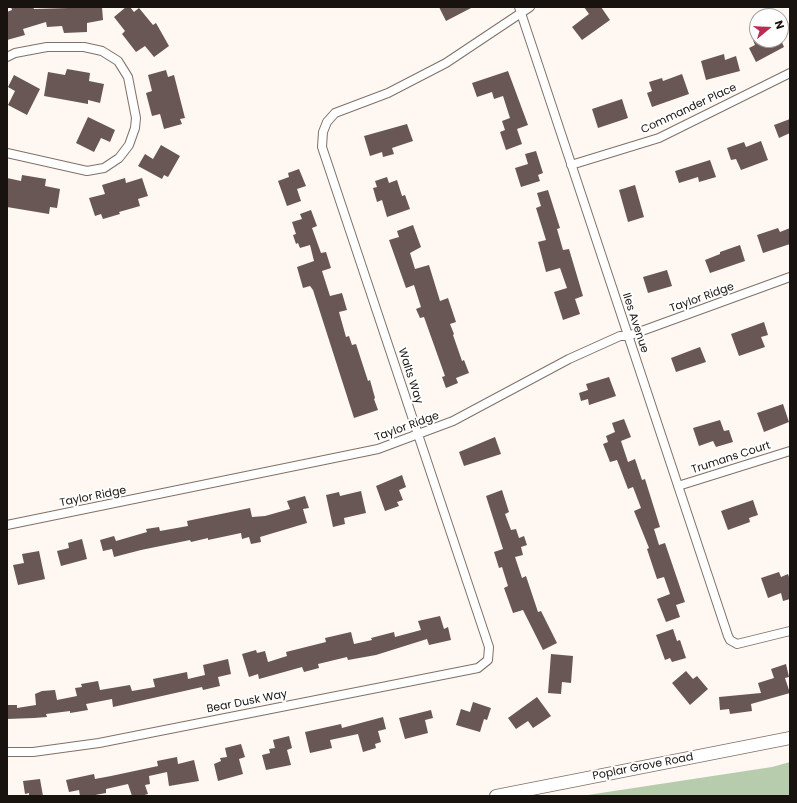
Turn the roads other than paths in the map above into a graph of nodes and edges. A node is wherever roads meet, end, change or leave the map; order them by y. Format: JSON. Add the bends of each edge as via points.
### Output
{"nodes":[{"id":1,"x":530,"y":7,"type":"edge"},
{"id":2,"x":520,"y":11,"type":"edge"},
{"id":3,"x":7,"y":57,"type":"edge"},
{"id":4,"x":790,"y":73,"type":"edge"},
{"id":5,"x":7,"y":153,"type":"edge"},
{"id":6,"x":571,"y":165,"type":"junction"},
{"id":7,"x":790,"y":277,"type":"edge"},
{"id":8,"x":628,"y":336,"type":"junction"},
{"id":9,"x":418,"y":435,"type":"junction"},
{"id":10,"x":790,"y":450,"type":"edge"},
{"id":11,"x":678,"y":486,"type":"junction"},
{"id":12,"x":7,"y":525,"type":"edge"},
{"id":13,"x":790,"y":631,"type":"edge"},
{"id":14,"x":488,"y":660,"type":"joint"},
{"id":15,"x":790,"y":738,"type":"edge"},
{"id":16,"x":7,"y":752,"type":"edge"},
{"id":17,"x":496,"y":796,"type":"edge"}],
"edges":[{"from":1,"to":2,"type":"street"},
{"from":2,"to":6,"type":"street","name":"Iles Avenue"},
{"from":2,"to":9,"type":"street","name":"Walts Way","via":[[446,63],[388,93],[335,113],[323,132],[322,147]]},
{"from":3,"to":5,"type":"street","via":[[47,47],[84,47],[102,51],[118,61],[128,77],[136,118],[133,136],[127,148],[119,158],[104,168],[87,171]]},
{"from":4,"to":6,"type":"street","name":"Commander Place","via":[[659,138]]},
{"from":6,"to":8,"type":"street","name":"Iles Avenue"},
{"from":7,"to":8,"type":"street","name":"Taylor Ridge"},
{"from":8,"to":9,"type":"street","name":"Taylor Ridge","via":[[620,336],[569,359],[453,421]]},
{"from":8,"to":11,"type":"street","name":"Iles Avenue"},
{"from":9,"to":12,"type":"street","name":"Taylor Ridge","via":[[378,449]]},
{"from":9,"to":14,"type":"street","name":"Walts Way","via":[[489,647]]},
{"from":10,"to":11,"type":"street","name":"Trumans Court"},
{"from":11,"to":13,"type":"street","name":"Iles Avenue","via":[[728,636],[734,643],[742,643]]},
{"from":14,"to":16,"type":"street","name":"Bear Dusk Way","via":[[478,668],[99,743],[33,752]]},
{"from":15,"to":17,"type":"main road","name":"Poplar Grove Road"}]}
